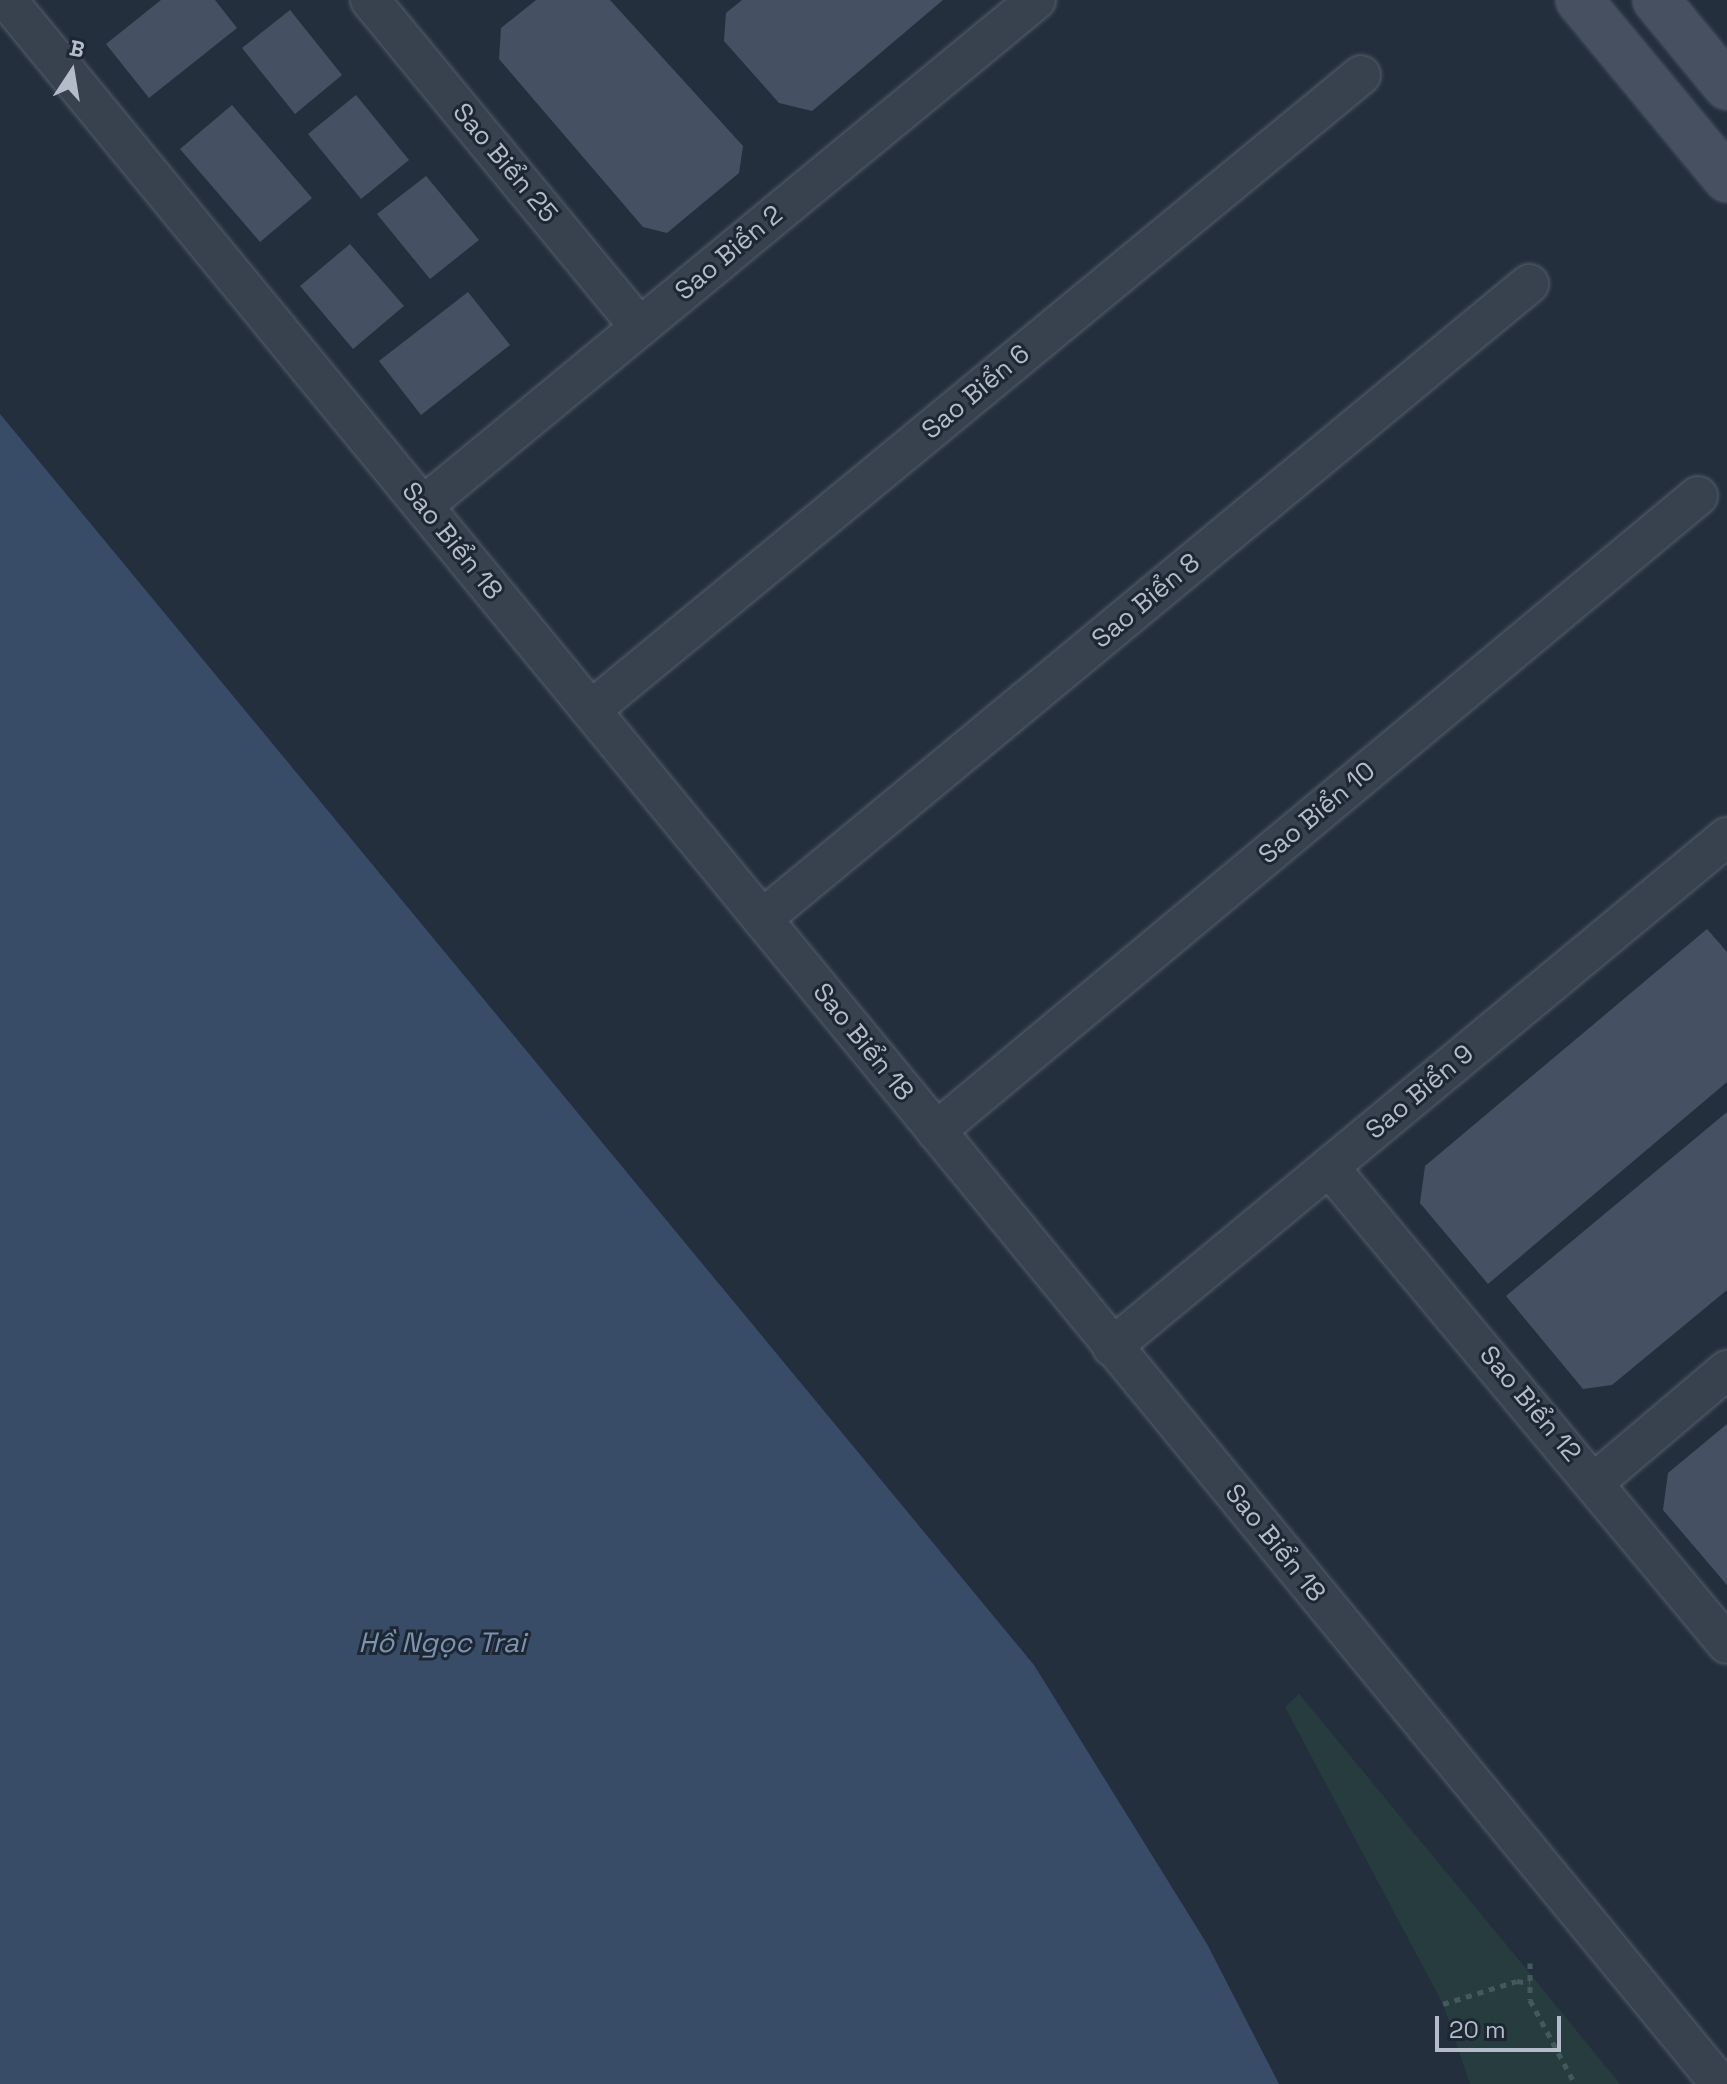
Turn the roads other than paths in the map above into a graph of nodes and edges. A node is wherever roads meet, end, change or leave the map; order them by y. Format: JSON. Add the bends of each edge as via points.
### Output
{"nodes":[{"id":1,"x":370,"y":0,"type":"edge"},
{"id":2,"x":1036,"y":0,"type":"edge"},
{"id":3,"x":1579,"y":0,"type":"edge"},
{"id":4,"x":1656,"y":0,"type":"edge"},
{"id":5,"x":9,"y":1,"type":"edge"},
{"id":6,"x":1361,"y":75,"type":"dead end"},
{"id":7,"x":1727,"y":86,"type":"edge"},
{"id":8,"x":1727,"y":179,"type":"edge"},
{"id":9,"x":1529,"y":284,"type":"dead end"},
{"id":10,"x":640,"y":327,"type":"junction"},
{"id":11,"x":1698,"y":496,"type":"dead end"},
{"id":12,"x":423,"y":506,"type":"junction"},
{"id":13,"x":591,"y":710,"type":"junction"},
{"id":14,"x":1727,"y":837,"type":"edge"},
{"id":15,"x":762,"y":919,"type":"junction"},
{"id":16,"x":936,"y":1131,"type":"junction"},
{"id":17,"x":1329,"y":1167,"type":"junction"},
{"id":18,"x":1112,"y":1347,"type":"junction"},
{"id":19,"x":1727,"y":1370,"type":"edge"},
{"id":20,"x":1596,"y":1481,"type":"junction"},
{"id":21,"x":1727,"y":1644,"type":"edge"},
{"id":22,"x":1720,"y":2084,"type":"edge"}],
"edges":[{"from":1,"to":10,"type":"street","name":"Sao Biển 25"},
{"from":2,"to":10,"type":"street","name":"Sao Biển 2"},
{"from":3,"to":8,"type":"street"},
{"from":4,"to":7,"type":"street"},
{"from":5,"to":12,"type":"street","name":"Sao Biển 18"},
{"from":6,"to":13,"type":"street","name":"Sao Biển 6"},
{"from":9,"to":15,"type":"street","name":"Sao Biển 8"},
{"from":10,"to":12,"type":"street","name":"Sao Biển 2"},
{"from":11,"to":16,"type":"street","name":"Sao Biển 10"},
{"from":12,"to":13,"type":"street","name":"Sao Biển 18"},
{"from":13,"to":15,"type":"street","name":"Sao Biển 18"},
{"from":14,"to":17,"type":"street","name":"Sao Biển 9"},
{"from":15,"to":16,"type":"street","name":"Sao Biển 18"},
{"from":16,"to":18,"type":"street","name":"Sao Biển 18"},
{"from":17,"to":18,"type":"street","name":"Sao Biển 9"},
{"from":17,"to":20,"type":"street","name":"Sao Biển 12"},
{"from":18,"to":22,"type":"street","name":"Sao Biển 18"},
{"from":19,"to":20,"type":"street"},
{"from":20,"to":21,"type":"street","name":"Sao Biển 12"}]}
